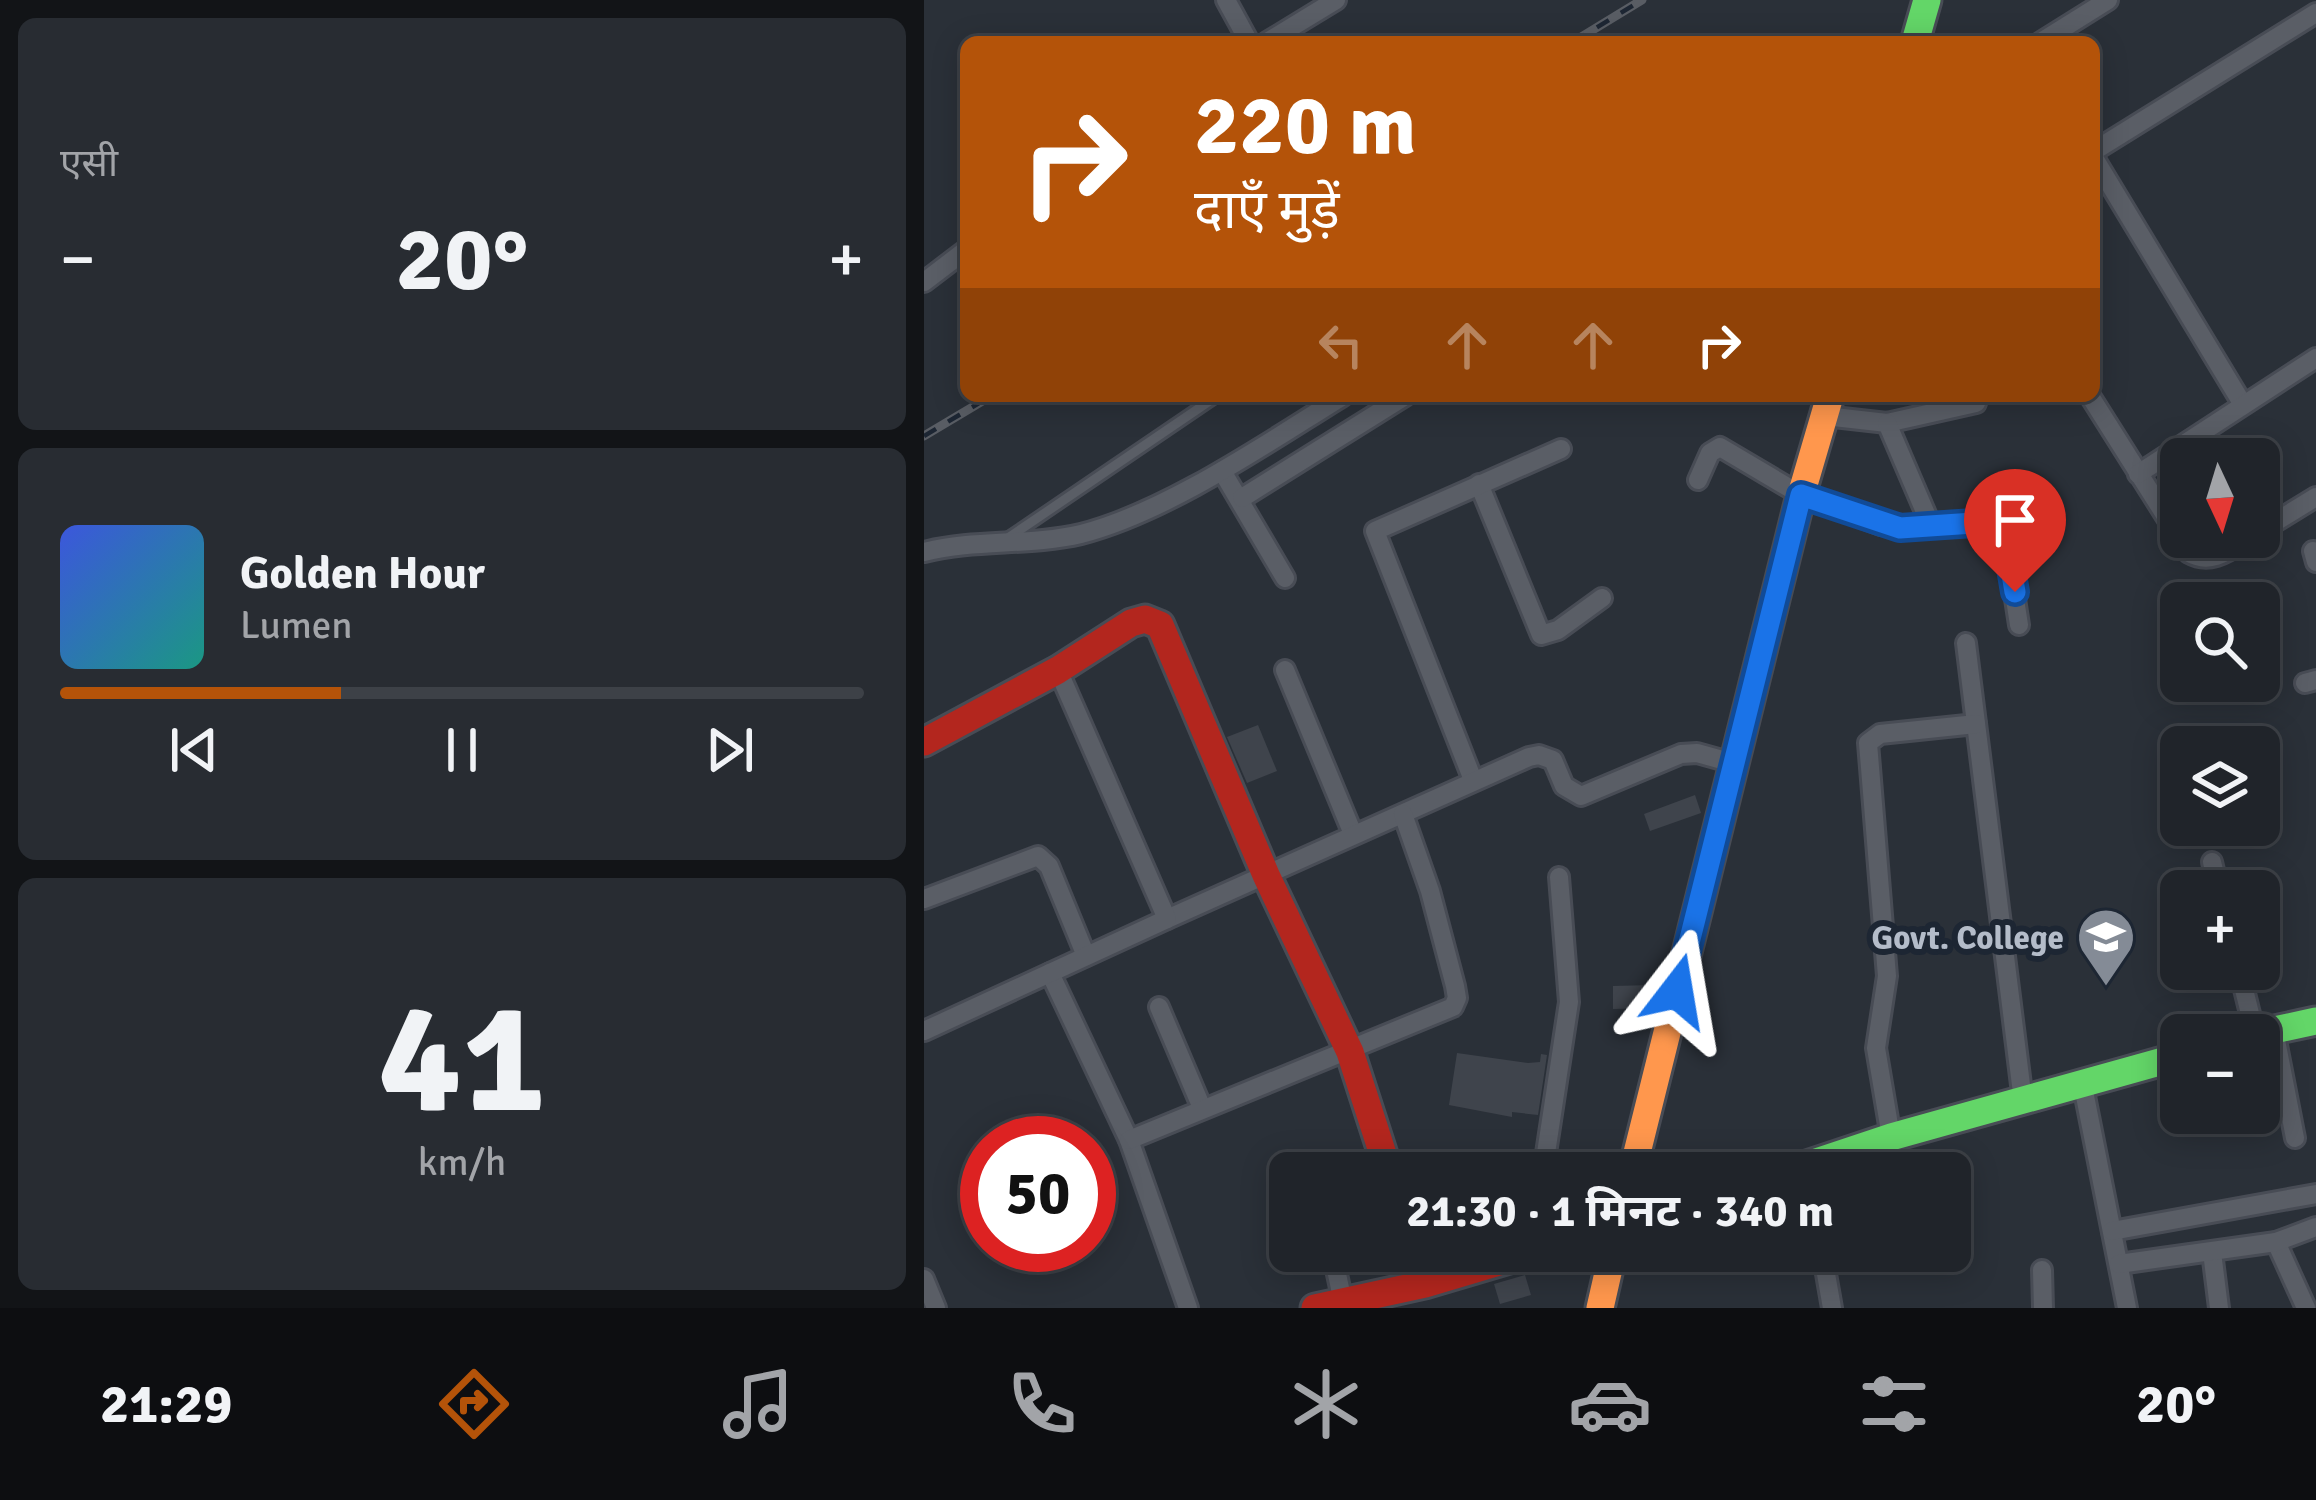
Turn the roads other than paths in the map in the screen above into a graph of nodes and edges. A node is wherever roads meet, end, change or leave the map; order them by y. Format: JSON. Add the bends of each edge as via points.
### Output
{"nodes":[{"id":1,"x":1226,"y":0,"type":"edge"},
{"id":2,"x":1336,"y":0,"type":"edge"},
{"id":3,"x":1927,"y":0,"type":"edge"},
{"id":4,"x":2108,"y":0,"type":"edge"},
{"id":5,"x":2316,"y":13,"type":"edge"},
{"id":6,"x":1246,"y":36,"type":"edge"},
{"id":7,"x":1277,"y":36,"type":"edge"},
{"id":8,"x":1918,"y":36,"type":"edge"},
{"id":9,"x":2051,"y":36,"type":"edge"},
{"id":10,"x":2100,"y":150,"type":"edge"},
{"id":11,"x":2100,"y":164,"type":"edge"},
{"id":12,"x":960,"y":255,"type":"edge"},
{"id":13,"x":924,"y":282,"type":"edge"},
{"id":14,"x":2316,"y":358,"type":"edge"},
{"id":15,"x":1208,"y":402,"type":"edge"},
{"id":16,"x":1333,"y":402,"type":"edge"},
{"id":17,"x":1395,"y":402,"type":"edge"},
{"id":18,"x":2094,"y":402,"type":"edge"},
{"id":19,"x":1976,"y":403,"type":"dead end"},
{"id":20,"x":2242,"y":403,"type":"junction"},
{"id":21,"x":1827,"y":406,"type":"edge"},
{"id":22,"x":1887,"y":423,"type":"junction"},
{"id":23,"x":1561,"y":449,"type":"dead end"},
{"id":24,"x":1222,"y":471,"type":"junction"},
{"id":25,"x":2138,"y":474,"type":"junction"},
{"id":26,"x":1698,"y":480,"type":"dead end"},
{"id":27,"x":1479,"y":484,"type":"junction"},
{"id":28,"x":1801,"y":495,"type":"junction"},
{"id":29,"x":2316,"y":497,"type":"edge"},
{"id":30,"x":1242,"y":498,"type":"junction"},
{"id":31,"x":2160,"y":508,"type":"edge"},
{"id":32,"x":2280,"y":519,"type":"edge"},
{"id":33,"x":1932,"y":528,"type":"junction"},
{"id":34,"x":1004,"y":542,"type":"junction"},
{"id":35,"x":924,"y":552,"type":"edge"},
{"id":36,"x":1285,"y":578,"type":"dead end"},
{"id":37,"x":1602,"y":598,"type":"dead end"},
{"id":38,"x":2019,"y":625,"type":"dead end"},
{"id":39,"x":1966,"y":643,"type":"dead end"},
{"id":40,"x":1058,"y":670,"type":"junction"},
{"id":41,"x":1285,"y":670,"type":"dead end"},
{"id":42,"x":1976,"y":724,"type":"junction"},
{"id":43,"x":924,"y":742,"type":"edge"},
{"id":44,"x":1733,"y":763,"type":"junction"},
{"id":45,"x":1473,"y":780,"type":"junction"},
{"id":46,"x":1403,"y":814,"type":"junction"},
{"id":47,"x":1353,"y":834,"type":"junction"},
{"id":48,"x":2212,"y":862,"type":"dead end"},
{"id":49,"x":2214,"y":870,"type":"edge"},
{"id":50,"x":1266,"y":875,"type":"junction"},
{"id":51,"x":1559,"y":877,"type":"dead end"},
{"id":52,"x":924,"y":899,"type":"edge"},
{"id":53,"x":1167,"y":919,"type":"junction"},
{"id":54,"x":1087,"y":956,"type":"junction"},
{"id":55,"x":1050,"y":973,"type":"junction"},
{"id":56,"x":1159,"y":1007,"type":"dead end"},
{"id":57,"x":2316,"y":1021,"type":"edge"},
{"id":58,"x":2280,"y":1029,"type":"edge"},
{"id":59,"x":924,"y":1031,"type":"edge"},
{"id":60,"x":1350,"y":1052,"type":"junction"},
{"id":61,"x":2160,"y":1062,"type":"edge"},
{"id":62,"x":2083,"y":1086,"type":"junction"},
{"id":63,"x":2280,"y":1093,"type":"edge"},
{"id":64,"x":2023,"y":1101,"type":"junction"},
{"id":65,"x":1202,"y":1108,"type":"junction"},
{"id":66,"x":1891,"y":1137,"type":"junction"},
{"id":67,"x":2295,"y":1138,"type":"dead end"},
{"id":68,"x":1129,"y":1140,"type":"junction"},
{"id":69,"x":1382,"y":1152,"type":"edge"},
{"id":70,"x":1546,"y":1152,"type":"edge"},
{"id":71,"x":1637,"y":1152,"type":"edge"},
{"id":72,"x":1849,"y":1152,"type":"edge"},
{"id":73,"x":2316,"y":1194,"type":"edge"},
{"id":74,"x":2316,"y":1227,"type":"edge"},
{"id":75,"x":2112,"y":1231,"type":"junction"},
{"id":76,"x":2276,"y":1242,"type":"junction"},
{"id":77,"x":2212,"y":1252,"type":"junction"},
{"id":78,"x":2119,"y":1264,"type":"junction"},
{"id":79,"x":2042,"y":1270,"type":"dead end"},
{"id":80,"x":1337,"y":1272,"type":"edge"},
{"id":81,"x":1474,"y":1272,"type":"edge"},
{"id":82,"x":1608,"y":1272,"type":"edge"},
{"id":83,"x":1826,"y":1272,"type":"edge"},
{"id":84,"x":924,"y":1279,"type":"edge"},
{"id":85,"x":1410,"y":1294,"type":"edge"},
{"id":86,"x":1343,"y":1302,"type":"junction"},
{"id":87,"x":936,"y":1308,"type":"edge"},
{"id":88,"x":1188,"y":1308,"type":"edge"},
{"id":89,"x":1315,"y":1308,"type":"edge"},
{"id":90,"x":1600,"y":1308,"type":"edge"},
{"id":91,"x":1832,"y":1308,"type":"edge"},
{"id":92,"x":2043,"y":1308,"type":"edge"},
{"id":93,"x":2127,"y":1308,"type":"edge"},
{"id":94,"x":2219,"y":1308,"type":"edge"},
{"id":95,"x":2306,"y":1308,"type":"edge"}],
"edges":[{"from":1,"to":6,"type":"street"},
{"from":2,"to":7,"type":"street"},
{"from":3,"to":8,"type":"main road"},
{"from":4,"to":9,"type":"street"},
{"from":5,"to":10,"type":"street"},
{"from":11,"to":20,"type":"street"},
{"from":12,"to":13,"type":"street"},
{"from":14,"to":20,"type":"street"},
{"from":15,"to":34,"type":"lane"},
{"from":16,"to":24,"type":"street"},
{"from":17,"to":30,"type":"street"},
{"from":18,"to":25,"type":"street"},
{"from":19,"to":22,"type":"street"},
{"from":20,"to":25,"type":"street"},
{"from":21,"to":22,"type":"street"},
{"from":21,"to":28,"type":"main road"},
{"from":22,"to":33,"type":"street"},
{"from":23,"to":27,"type":"street"},
{"from":24,"to":30,"type":"street"},
{"from":24,"to":34,"type":"street","via":[[1109,525]]},
{"from":25,"to":31,"type":"street"},
{"from":26,"to":28,"type":"street","via":[[1720,447]]},
{"from":27,"to":37,"type":"street","via":[[1541,635]]},
{"from":27,"to":45,"type":"street","via":[[1374,533]]},
{"from":28,"to":33,"type":"street","via":[[1881,525]]},
{"from":28,"to":44,"type":"main road"},
{"from":29,"to":32,"type":"street"},
{"from":30,"to":36,"type":"street"},
{"from":33,"to":38,"type":"street","via":[[2003,521]]},
{"from":34,"to":35,"type":"street"},
{"from":39,"to":42,"type":"street"},
{"from":40,"to":43,"type":"main road"},
{"from":40,"to":50,"type":"main road","via":[[1131,623],[1160,626]]},
{"from":40,"to":53,"type":"street"},
{"from":41,"to":47,"type":"street"},
{"from":42,"to":64,"type":"street"},
{"from":42,"to":66,"type":"street","via":[[1868,742],[1887,976],[1876,1048]]},
{"from":44,"to":45,"type":"street","via":[[1681,754],[1580,796],[1564,786],[1553,760],[1539,755]]},
{"from":44,"to":71,"type":"main road"},
{"from":45,"to":46,"type":"street"},
{"from":46,"to":47,"type":"street"},
{"from":46,"to":60,"type":"street","via":[[1457,998],[1445,1012]]},
{"from":47,"to":50,"type":"street"},
{"from":48,"to":49,"type":"street"},
{"from":50,"to":53,"type":"street"},
{"from":50,"to":60,"type":"main road"},
{"from":51,"to":70,"type":"street","via":[[1569,1002]]},
{"from":52,"to":54,"type":"street","via":[[1038,856]]},
{"from":53,"to":54,"type":"street"},
{"from":54,"to":55,"type":"street"},
{"from":55,"to":59,"type":"street"},
{"from":55,"to":68,"type":"street"},
{"from":56,"to":65,"type":"street"},
{"from":57,"to":58,"type":"main road"},
{"from":60,"to":65,"type":"street"},
{"from":60,"to":69,"type":"main road"},
{"from":61,"to":62,"type":"main road"},
{"from":62,"to":64,"type":"main road"},
{"from":62,"to":75,"type":"street"},
{"from":63,"to":67,"type":"street"},
{"from":64,"to":66,"type":"main road"},
{"from":65,"to":68,"type":"street"},
{"from":66,"to":72,"type":"main road"},
{"from":68,"to":88,"type":"street"},
{"from":73,"to":75,"type":"street"},
{"from":74,"to":76,"type":"street"},
{"from":75,"to":78,"type":"street"},
{"from":76,"to":77,"type":"street"},
{"from":76,"to":95,"type":"street"},
{"from":77,"to":78,"type":"street"},
{"from":77,"to":94,"type":"street"},
{"from":78,"to":93,"type":"street"},
{"from":79,"to":92,"type":"street"},
{"from":80,"to":86,"type":"street"},
{"from":81,"to":85,"type":"main road"},
{"from":82,"to":90,"type":"main road"},
{"from":83,"to":91,"type":"street"},
{"from":84,"to":87,"type":"street"},
{"from":85,"to":86,"type":"main road"},
{"from":86,"to":89,"type":"main road"}]}
